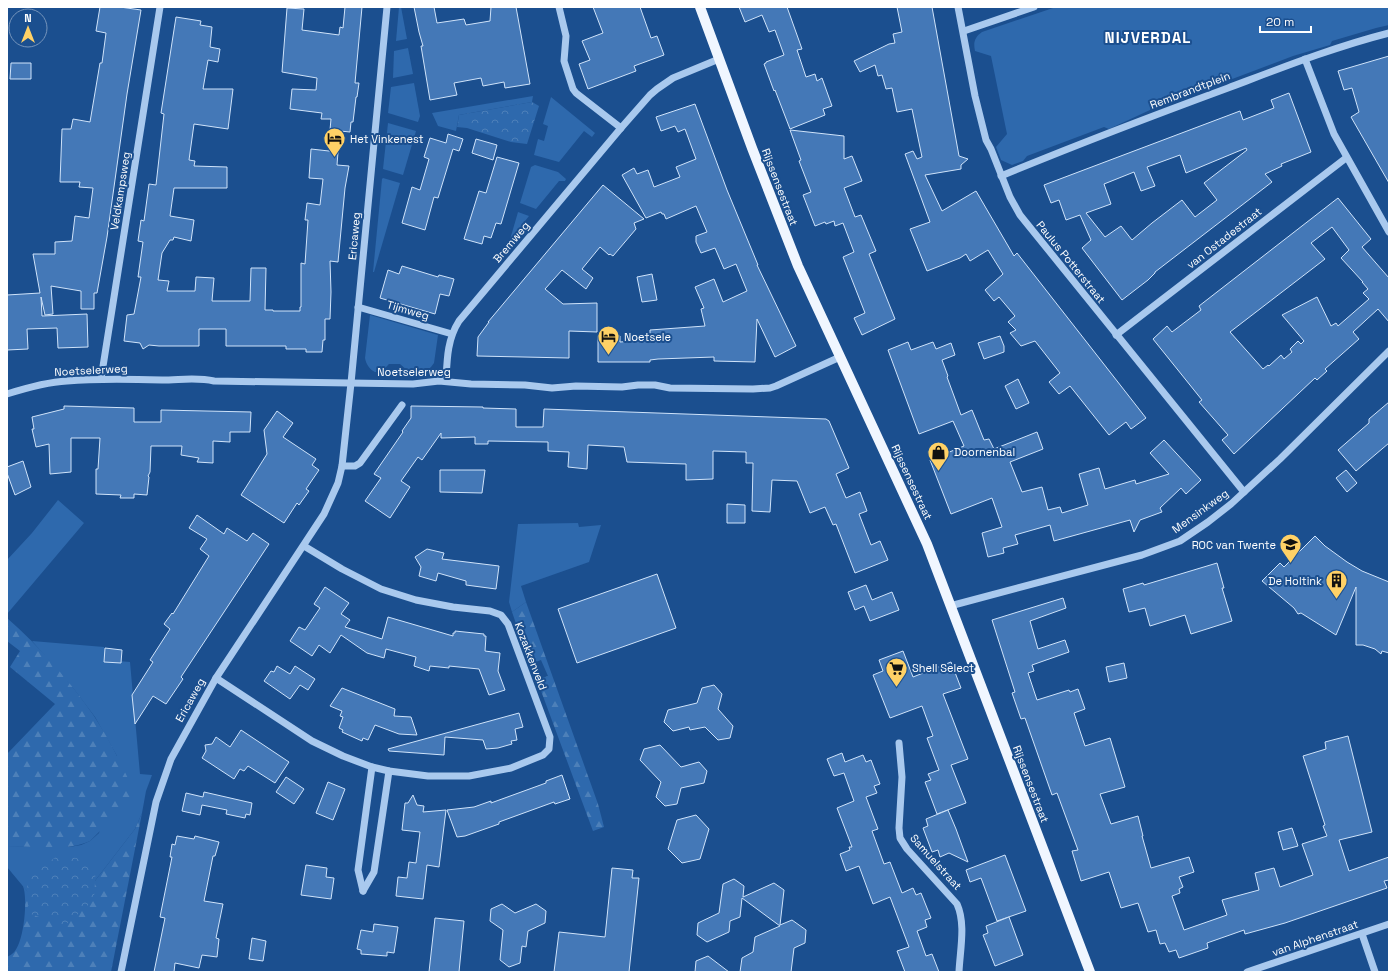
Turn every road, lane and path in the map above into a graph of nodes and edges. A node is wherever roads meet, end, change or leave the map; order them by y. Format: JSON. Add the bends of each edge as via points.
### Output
{"nodes":[{"id":1,"x":160,"y":7,"type":"edge"},
{"id":2,"x":387,"y":7,"type":"edge"},
{"id":3,"x":559,"y":7,"type":"edge"},
{"id":4,"x":700,"y":7,"type":"edge"},
{"id":5,"x":958,"y":7,"type":"edge"},
{"id":6,"x":1034,"y":7,"type":"edge"},
{"id":7,"x":964,"y":31,"type":"junction"},
{"id":8,"x":1389,"y":33,"type":"edge"},
{"id":9,"x":719,"y":59,"type":"junction"},
{"id":10,"x":1305,"y":59,"type":"junction"},
{"id":11,"x":621,"y":128,"type":"junction"},
{"id":12,"x":1346,"y":158,"type":"junction"},
{"id":13,"x":1001,"y":176,"type":"junction"},
{"id":14,"x":1389,"y":232,"type":"edge"},
{"id":15,"x":358,"y":307,"type":"junction"},
{"id":16,"x":452,"y":334,"type":"junction"},
{"id":17,"x":1116,"y":335,"type":"junction"},
{"id":18,"x":1389,"y":351,"type":"edge"},
{"id":19,"x":840,"y":357,"type":"junction"},
{"id":20,"x":101,"y":379,"type":"junction"},
{"id":21,"x":446,"y":381,"type":"junction"},
{"id":22,"x":351,"y":383,"type":"junction"},
{"id":23,"x":7,"y":394,"type":"edge"},
{"id":24,"x":402,"y":405,"type":"dead end"},
{"id":25,"x":342,"y":466,"type":"junction"},
{"id":26,"x":1244,"y":492,"type":"junction"},
{"id":27,"x":304,"y":546,"type":"junction"},
{"id":28,"x":950,"y":606,"type":"junction"},
{"id":29,"x":216,"y":678,"type":"junction"},
{"id":30,"x":899,"y":743,"type":"dead end"},
{"id":31,"x":372,"y":767,"type":"junction"},
{"id":32,"x":389,"y":771,"type":"junction"},
{"id":33,"x":1389,"y":924,"type":"edge"},
{"id":34,"x":1362,"y":934,"type":"junction"},
{"id":35,"x":121,"y":972,"type":"edge"},
{"id":36,"x":959,"y":972,"type":"edge"},
{"id":37,"x":1090,"y":972,"type":"edge"},
{"id":38,"x":1247,"y":972,"type":"edge"},
{"id":39,"x":1375,"y":972,"type":"edge"}],
"edges":[{"from":1,"to":20,"type":"street","name":"Veldkampsweg"},
{"from":2,"to":15,"type":"street","name":"Ericaweg"},
{"from":3,"to":11,"type":"street","via":[[566,36],[564,61],[573,89]]},
{"from":4,"to":9,"type":"main road","name":"Rijssensestraat"},
{"from":5,"to":7,"type":"street","name":"Paulus Potterstraat"},
{"from":6,"to":7,"type":"street"},
{"from":7,"to":13,"type":"street","name":"Paulus Potterstraat","via":[[981,122]]},
{"from":8,"to":10,"type":"street","name":"Rembrandtplein","via":[[1353,42]]},
{"from":9,"to":11,"type":"street","name":"Bremweg","via":[[665,83],[650,95]]},
{"from":9,"to":19,"type":"main road","name":"Rijssensestraat","via":[[785,234]]},
{"from":10,"to":12,"type":"street"},
{"from":10,"to":13,"type":"street","name":"Rembrandtplein"},
{"from":11,"to":16,"type":"street","name":"Bremweg","via":[[459,321]]},
{"from":12,"to":14,"type":"street"},
{"from":12,"to":17,"type":"street","name":"van Ostadestraat"},
{"from":13,"to":17,"type":"street","name":"Paulus Potterstraat","via":[[1020,215]]},
{"from":15,"to":16,"type":"street","name":"Tijmweg"},
{"from":15,"to":22,"type":"street","name":"Ericaweg"},
{"from":16,"to":21,"type":"street","name":"Bremweg"},
{"from":17,"to":26,"type":"street","name":"Paulus Potterstraat"},
{"from":18,"to":26,"type":"street","name":"Mensinkweg"},
{"from":19,"to":21,"type":"street","name":"Noetselerweg","via":[[770,388],[670,388],[638,384],[622,387],[543,388]]},
{"from":19,"to":28,"type":"main road","name":"Rijssensestraat","via":[[927,544]]},
{"from":20,"to":22,"type":"street","name":"Noetselerweg","via":[[204,378],[214,381]]},
{"from":20,"to":23,"type":"street","name":"Noetselerweg","via":[[49,383]]},
{"from":21,"to":22,"type":"street","name":"Noetselerweg","via":[[414,384]]},
{"from":22,"to":25,"type":"street","name":"Ericaweg"},
{"from":24,"to":25,"type":"street","via":[[360,463],[355,466]]},
{"from":25,"to":27,"type":"street","name":"Ericaweg","via":[[332,499]]},
{"from":26,"to":28,"type":"street","name":"Mensinkweg","via":[[1180,541],[1142,555]]},
{"from":27,"to":29,"type":"street","name":"Ericaweg"},
{"from":27,"to":32,"type":"street","name":"Kozakkenveld","via":[[382,589],[416,600],[502,615],[508,624],[550,737],[549,748],[543,755],[511,768],[469,776],[428,776]]},
{"from":28,"to":37,"type":"main road","name":"Rijssensestraat"},
{"from":29,"to":31,"type":"street","name":"Kozakkenveld","via":[[312,741]]},
{"from":29,"to":35,"type":"street","name":"Ericaweg","via":[[171,759],[156,802]]},
{"from":30,"to":36,"type":"street","name":"Samuelstraat","via":[[902,777],[900,838],[906,849],[954,899],[960,910],[962,923]]},
{"from":31,"to":32,"type":"street","name":"Kozakkenveld"},
{"from":31,"to":32,"type":"street","via":[[358,870],[363,891],[374,872]]},
{"from":33,"to":34,"type":"street","name":"van Alphenstraat"},
{"from":34,"to":38,"type":"street","name":"van Alphenstraat"},
{"from":34,"to":39,"type":"street"}]}
